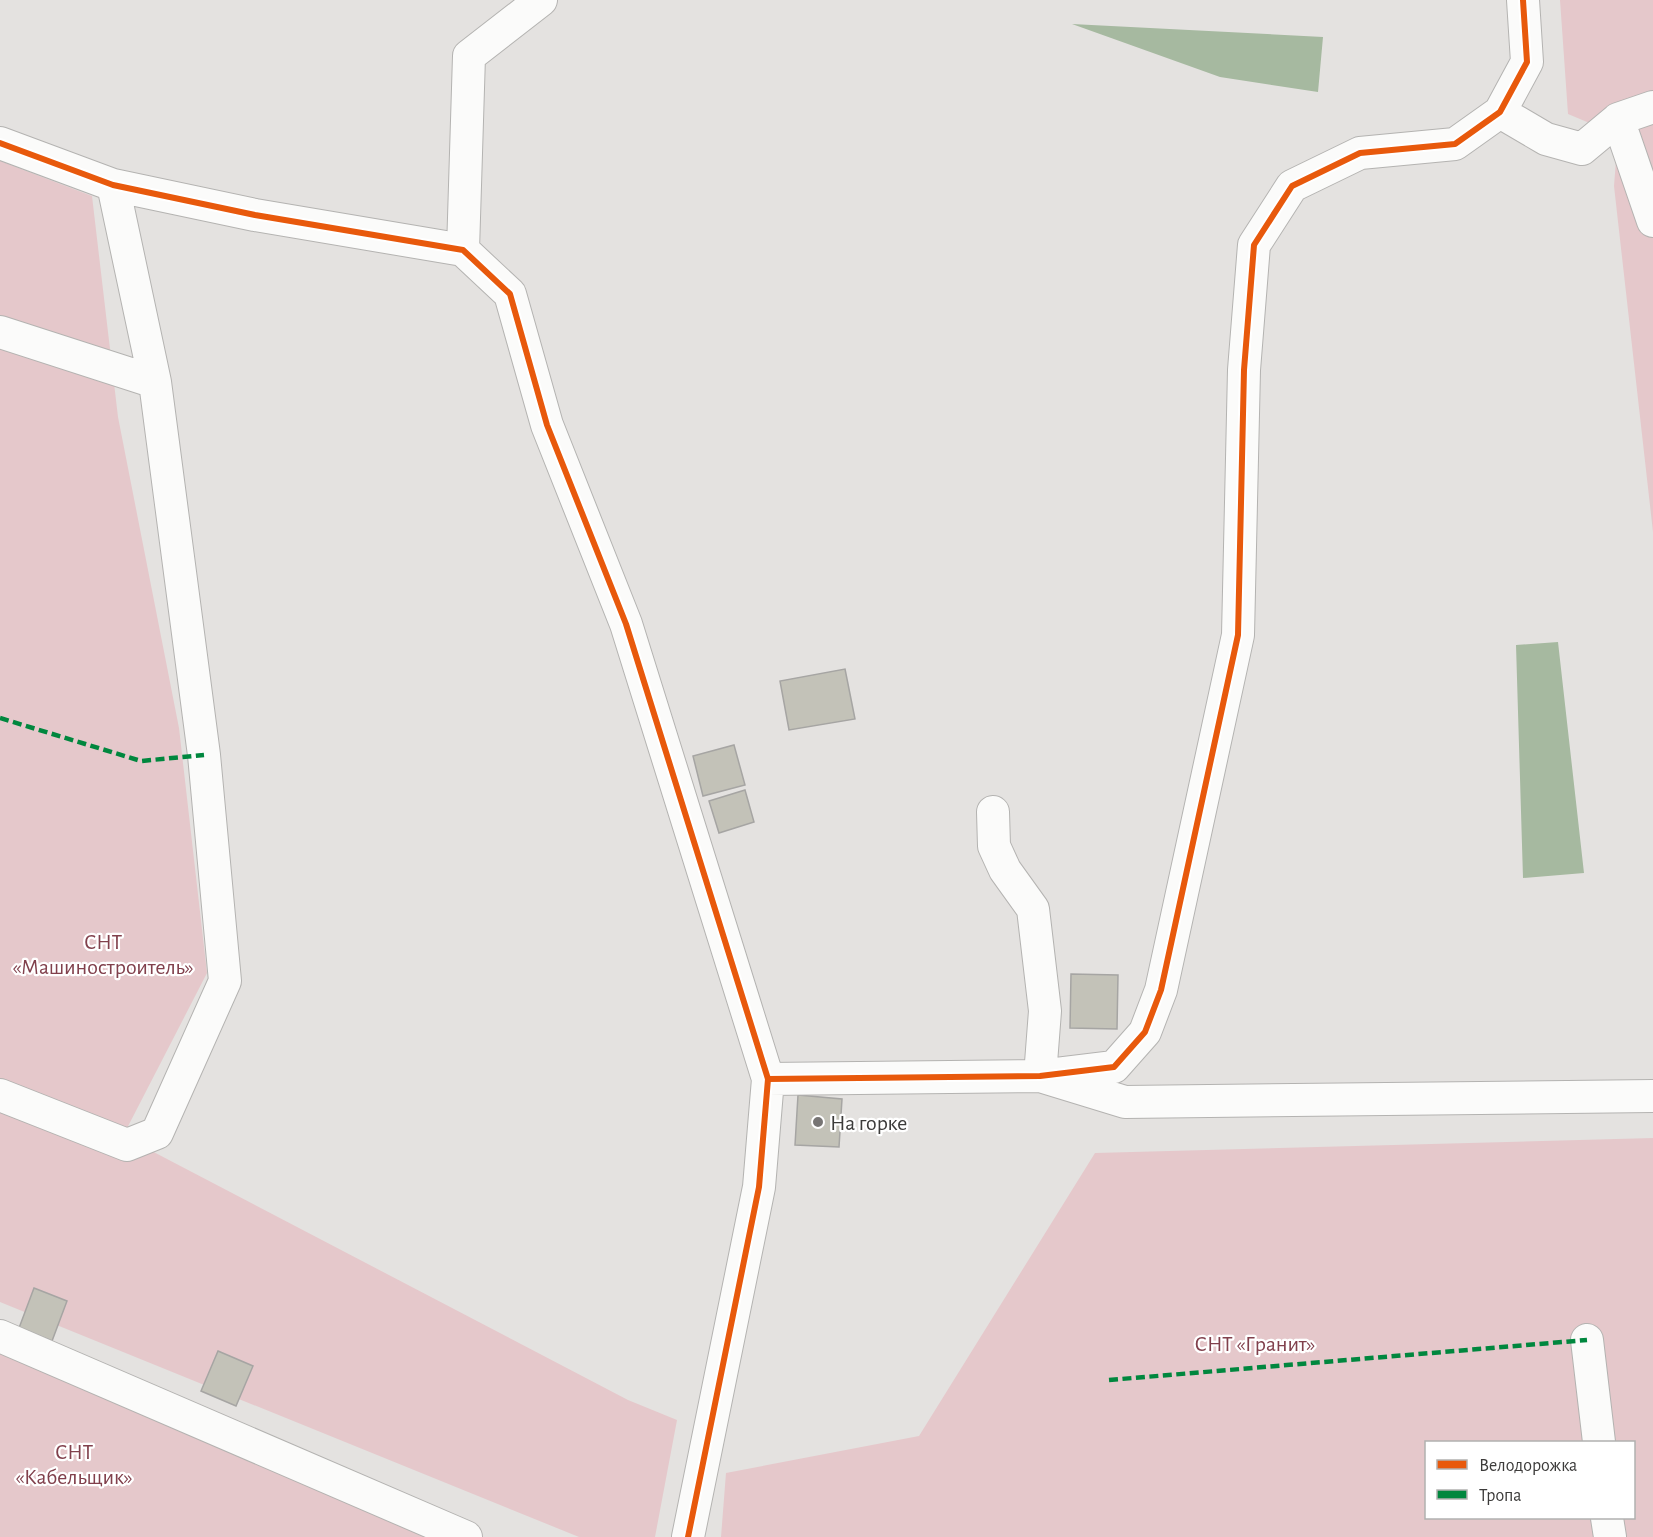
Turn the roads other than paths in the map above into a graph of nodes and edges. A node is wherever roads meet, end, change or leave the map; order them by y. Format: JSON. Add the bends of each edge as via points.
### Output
{"nodes":[{"id":1,"x":541,"y":0,"type":"edge"},
{"id":2,"x":1523,"y":0,"type":"edge"},
{"id":3,"x":1653,"y":107,"type":"edge"},
{"id":4,"x":1500,"y":112,"type":"junction"},
{"id":5,"x":1618,"y":119,"type":"junction"},
{"id":6,"x":0,"y":143,"type":"edge"},
{"id":7,"x":113,"y":185,"type":"junction"},
{"id":8,"x":1653,"y":221,"type":"edge"},
{"id":9,"x":463,"y":250,"type":"junction"},
{"id":10,"x":0,"y":332,"type":"edge"},
{"id":11,"x":156,"y":382,"type":"junction"},
{"id":12,"x":993,"y":812,"type":"dead end"},
{"id":13,"x":1040,"y":1076,"type":"junction"},
{"id":14,"x":768,"y":1079,"type":"junction"},
{"id":15,"x":0,"y":1095,"type":"edge"},
{"id":16,"x":1653,"y":1096,"type":"edge"},
{"id":17,"x":0,"y":1336,"type":"edge"},
{"id":18,"x":1587,"y":1340,"type":"dead end"},
{"id":19,"x":1599,"y":1441,"type":"edge"},
{"id":20,"x":1607,"y":1519,"type":"edge"},
{"id":21,"x":466,"y":1537,"type":"edge"},
{"id":22,"x":688,"y":1537,"type":"edge"},
{"id":23,"x":1610,"y":1537,"type":"edge"}],
"edges":[{"from":1,"to":9,"type":"street","via":[[469,56]]},
{"from":2,"to":4,"type":"street","via":[[1527,62]]},
{"from":3,"to":5,"type":"street"},
{"from":4,"to":5,"type":"street","via":[[1546,139],[1582,149]]},
{"from":4,"to":13,"type":"street","via":[[1455,144],[1360,153],[1292,186],[1254,245],[1244,370],[1238,634],[1161,990],[1145,1032],[1114,1067]]},
{"from":5,"to":8,"type":"street"},
{"from":6,"to":7,"type":"street"},
{"from":7,"to":9,"type":"street","via":[[255,215]]},
{"from":7,"to":11,"type":"street"},
{"from":9,"to":14,"type":"street","via":[[510,294],[548,425],[626,624]]},
{"from":10,"to":11,"type":"street"},
{"from":11,"to":15,"type":"street","via":[[204,755],[225,981],[157,1133],[127,1145]]},
{"from":12,"to":13,"type":"street","via":[[994,846],[1005,870],[1034,909],[1045,1011]]},
{"from":13,"to":14,"type":"street"},
{"from":13,"to":16,"type":"street","via":[[1125,1102]]},
{"from":14,"to":22,"type":"street","via":[[759,1187]]},
{"from":17,"to":21,"type":"street"},
{"from":18,"to":19,"type":"street"},
{"from":20,"to":23,"type":"street"}]}
